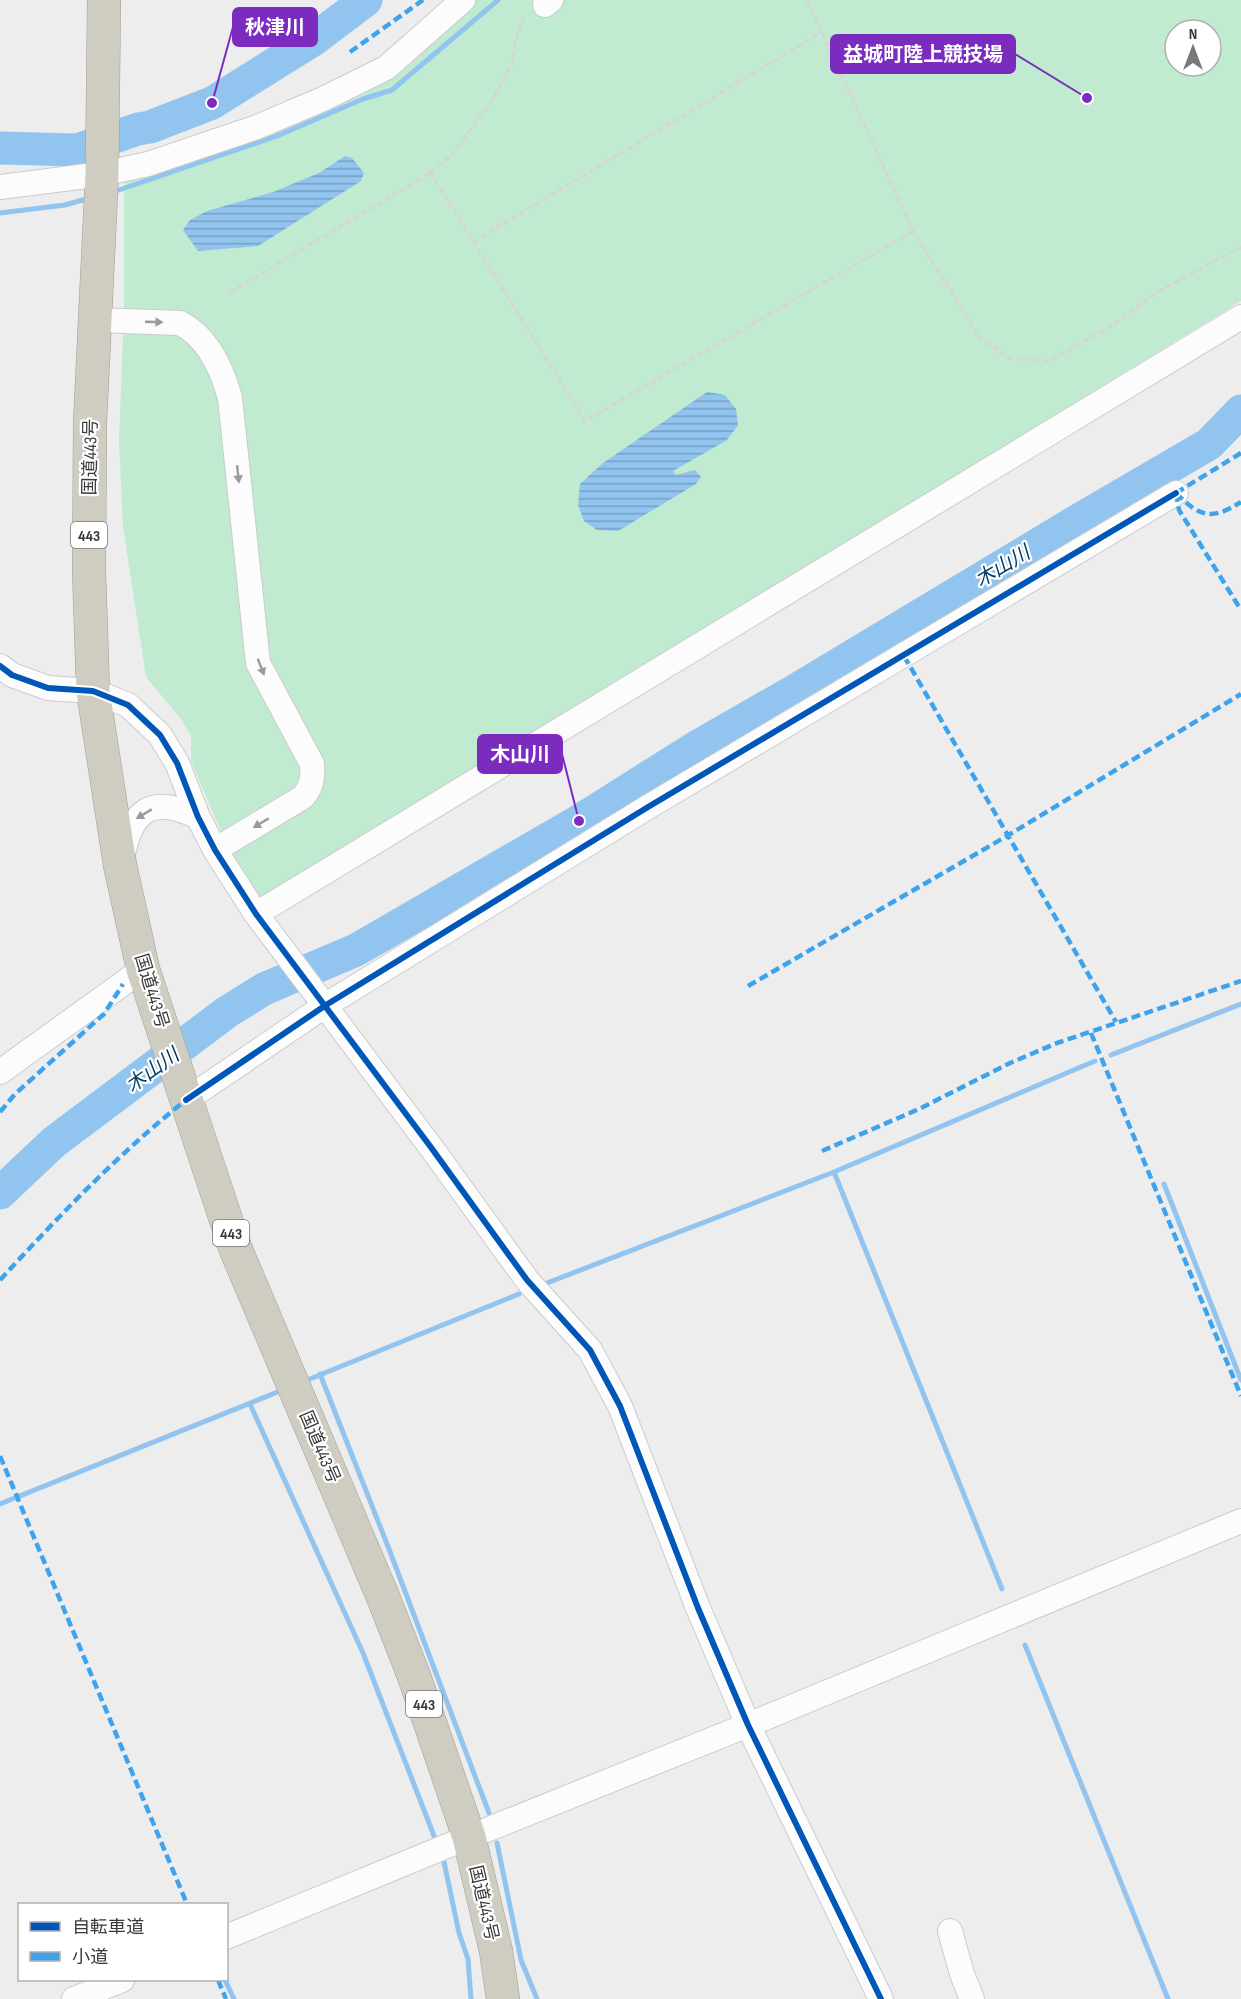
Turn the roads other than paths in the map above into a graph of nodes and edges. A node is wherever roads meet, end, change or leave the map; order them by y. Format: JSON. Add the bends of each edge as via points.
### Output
{"nodes":[{"id":1,"x":104,"y":0,"type":"edge"},
{"id":2,"x":463,"y":0,"type":"edge"},
{"id":3,"x":0,"y":187,"type":"edge"},
{"id":4,"x":101,"y":188,"type":"junction"},
{"id":5,"x":1241,"y":317,"type":"edge"},
{"id":6,"x":96,"y":320,"type":"junction"},
{"id":7,"x":1176,"y":493,"type":"dead end"},
{"id":8,"x":0,"y":666,"type":"edge"},
{"id":9,"x":93,"y":692,"type":"junction"},
{"id":10,"x":198,"y":817,"type":"junction"},
{"id":11,"x":215,"y":850,"type":"junction"},
{"id":12,"x":120,"y":865,"type":"junction"},
{"id":13,"x":260,"y":919,"type":"junction"},
{"id":14,"x":146,"y":976,"type":"junction"},
{"id":15,"x":326,"y":1005,"type":"junction"},
{"id":16,"x":0,"y":1072,"type":"edge"},
{"id":17,"x":186,"y":1100,"type":"junction"},
{"id":18,"x":1241,"y":1521,"type":"edge"},
{"id":19,"x":748,"y":1725,"type":"junction"},
{"id":20,"x":469,"y":1836,"type":"junction"},
{"id":21,"x":950,"y":1931,"type":"dead end"},
{"id":22,"x":228,"y":1936,"type":"edge"},
{"id":23,"x":119,"y":1981,"type":"edge"},
{"id":24,"x":74,"y":1999,"type":"edge"},
{"id":25,"x":503,"y":1999,"type":"edge"},
{"id":26,"x":881,"y":1999,"type":"edge"},
{"id":27,"x":972,"y":1999,"type":"edge"}],
"edges":[{"from":1,"to":4,"type":"highway","name":"国道443号","number":"443"},
{"from":2,"to":4,"type":"street","via":[[386,68],[257,127],[148,164]]},
{"from":3,"to":4,"type":"street"},
{"from":4,"to":6,"type":"highway","name":"国道443号","number":"443"},
{"from":5,"to":13,"type":"street"},
{"from":6,"to":9,"type":"highway","name":"国道443号","number":"443","via":[[90,423]]},
{"from":6,"to":11,"type":"street","one_way":true,"via":[[180,323],[192,329],[216,362],[230,398],[258,663],[312,764],[313,777],[303,797]]},
{"from":7,"to":15,"type":"street","via":[[658,801]]},
{"from":8,"to":9,"type":"street","via":[[12,675],[48,688]]},
{"from":9,"to":10,"type":"street","via":[[128,705],[160,735],[177,763]]},
{"from":9,"to":12,"type":"highway","name":"国道443号","number":"443"},
{"from":10,"to":11,"type":"street"},
{"from":10,"to":12,"type":"street","one_way":true,"via":[[180,808],[164,806],[145,811],[135,820],[125,840]]},
{"from":11,"to":13,"type":"street"},
{"from":12,"to":14,"type":"highway","name":"国道443号","number":"443"},
{"from":13,"to":15,"type":"street"},
{"from":14,"to":16,"type":"street"},
{"from":14,"to":17,"type":"highway","name":"国道443号","number":"443"},
{"from":15,"to":17,"type":"street"},
{"from":15,"to":19,"type":"street","via":[[527,1280],[590,1350],[620,1406]]},
{"from":17,"to":20,"type":"highway","name":"国道443号","number":"443","via":[[236,1250],[383,1597]]},
{"from":18,"to":19,"type":"street"},
{"from":19,"to":20,"type":"street"},
{"from":19,"to":26,"type":"street"},
{"from":20,"to":22,"type":"street"},
{"from":20,"to":25,"type":"highway","name":"国道443号","number":"443"},
{"from":21,"to":27,"type":"street"},
{"from":23,"to":24,"type":"street"}]}
